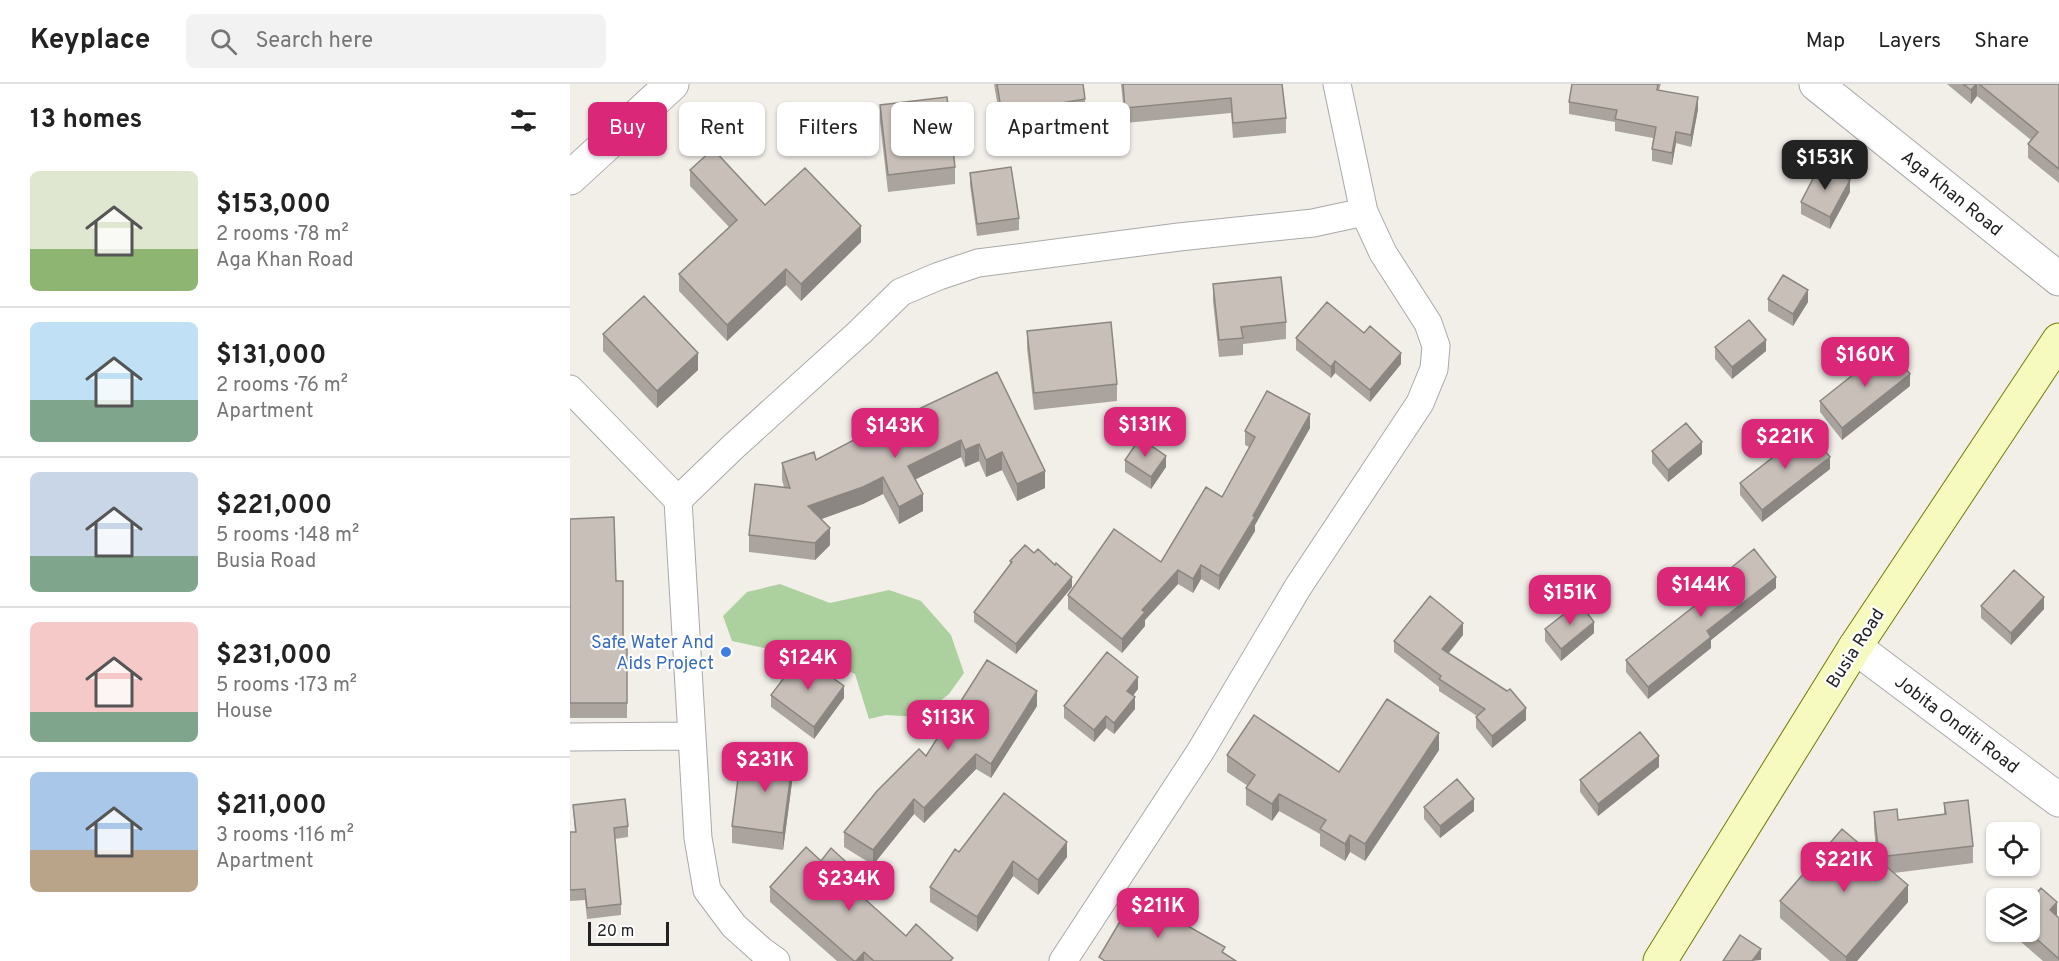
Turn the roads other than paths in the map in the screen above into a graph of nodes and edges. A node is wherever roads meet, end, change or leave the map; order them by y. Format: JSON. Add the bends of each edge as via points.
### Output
{"nodes":[{"id":1,"x":672,"y":84,"type":"edge"},
{"id":2,"x":1337,"y":84,"type":"edge"},
{"id":3,"x":1816,"y":84,"type":"edge"},
{"id":4,"x":570,"y":178,"type":"edge"},
{"id":5,"x":1364,"y":212,"type":"junction"},
{"id":6,"x":2059,"y":279,"type":"edge"},
{"id":7,"x":2059,"y":340,"type":"edge"},
{"id":8,"x":570,"y":389,"type":"edge"},
{"id":9,"x":678,"y":500,"type":"junction"},
{"id":10,"x":1855,"y":647,"type":"junction"},
{"id":11,"x":691,"y":736,"type":"junction"},
{"id":12,"x":570,"y":737,"type":"edge"},
{"id":13,"x":2059,"y":800,"type":"edge"},
{"id":14,"x":776,"y":961,"type":"edge"},
{"id":15,"x":1063,"y":961,"type":"edge"},
{"id":16,"x":1660,"y":961,"type":"edge"}],
"edges":[{"from":1,"to":4,"type":"street"},
{"from":2,"to":5,"type":"street"},
{"from":3,"to":6,"type":"street","name":"Aga Khan Road"},
{"from":5,"to":9,"type":"street","via":[[1313,223],[978,263],[929,280],[901,292]]},
{"from":5,"to":15,"type":"street","via":[[1383,253],[1428,323],[1436,346],[1434,369],[1420,403],[1298,587],[1200,752]]},
{"from":7,"to":10,"type":"main road","name":"Busia Road"},
{"from":8,"to":9,"type":"street"},
{"from":9,"to":11,"type":"street"},
{"from":10,"to":13,"type":"street","name":"Jobita Onditi Road"},
{"from":10,"to":16,"type":"main road","name":"Busia Road"},
{"from":11,"to":12,"type":"street"},
{"from":11,"to":14,"type":"street","via":[[698,838],[707,890],[734,926]]}]}
